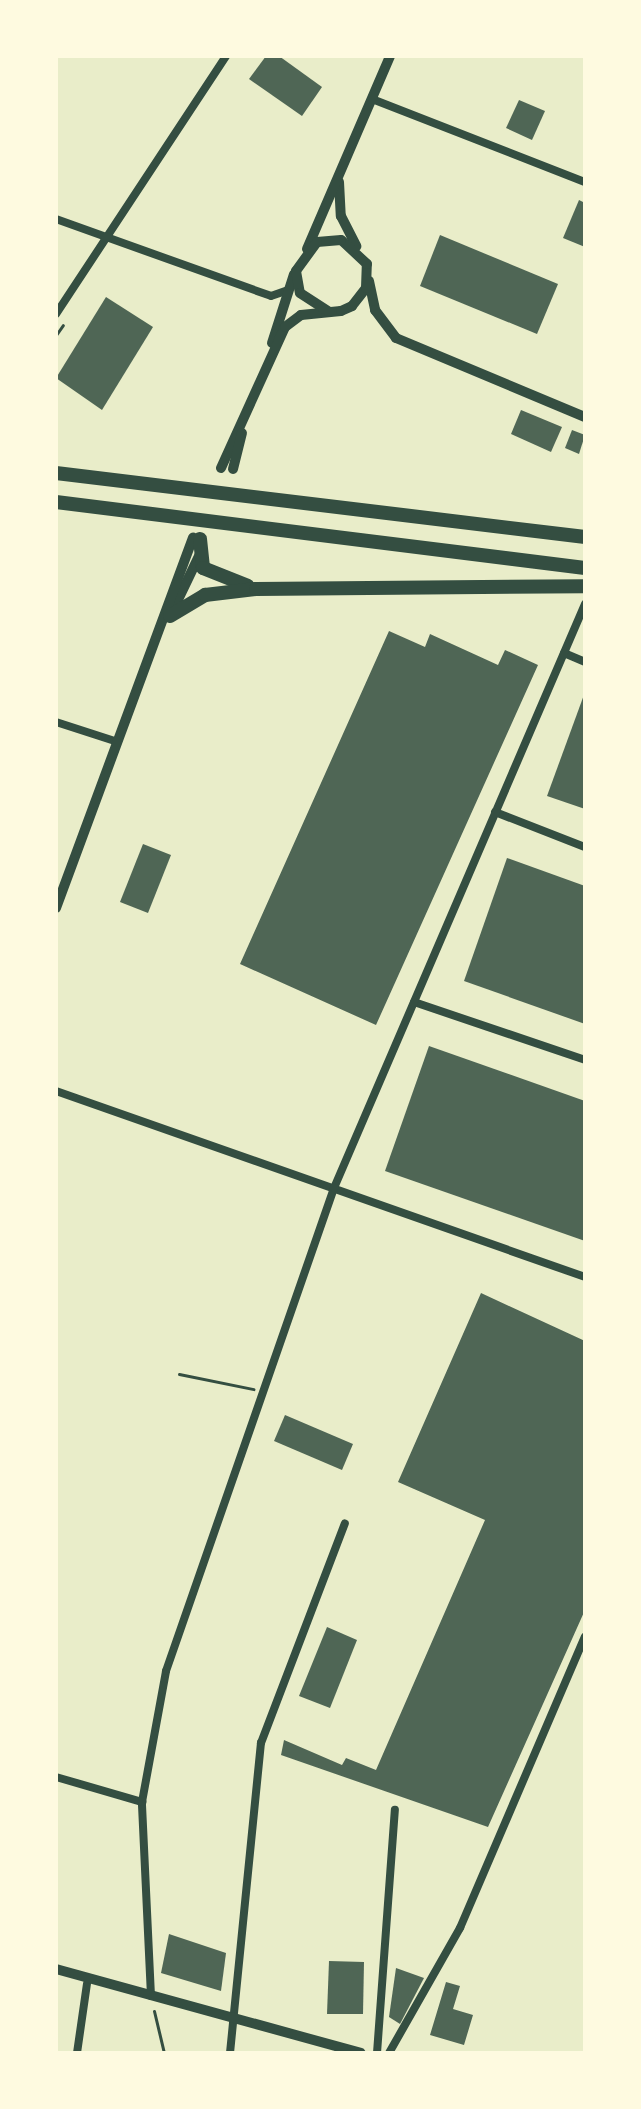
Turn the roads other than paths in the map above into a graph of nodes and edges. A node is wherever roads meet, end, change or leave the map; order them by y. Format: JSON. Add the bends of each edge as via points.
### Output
{"nodes":[{"id":1,"x":226,"y":56,"type":"edge"},
{"id":2,"x":390,"y":56,"type":"edge"},
{"id":3,"x":372,"y":99,"type":"junction"},
{"id":4,"x":340,"y":172,"type":"junction"},
{"id":5,"x":585,"y":182,"type":"edge"},
{"id":6,"x":56,"y":219,"type":"edge"},
{"id":7,"x":109,"y":235,"type":"junction"},
{"id":8,"x":307,"y":249,"type":"junction"},
{"id":9,"x":361,"y":253,"type":"junction"},
{"id":10,"x":296,"y":271,"type":"junction"},
{"id":11,"x":369,"y":276,"type":"junction"},
{"id":12,"x":288,"y":290,"type":"junction"},
{"id":13,"x":329,"y":312,"type":"junction"},
{"id":14,"x":56,"y":314,"type":"edge"},
{"id":15,"x":269,"y":356,"type":"junction"},
{"id":16,"x":585,"y":417,"type":"edge"},
{"id":17,"x":227,"y":468,"type":"dead end"},
{"id":18,"x":56,"y":473,"type":"edge"},
{"id":19,"x":56,"y":502,"type":"edge"},
{"id":20,"x":585,"y":537,"type":"edge"},
{"id":21,"x":200,"y":538,"type":"joint"},
{"id":22,"x":198,"y":561,"type":"junction"},
{"id":23,"x":585,"y":568,"type":"edge"},
{"id":24,"x":585,"y":586,"type":"edge"},
{"id":25,"x":256,"y":589,"type":"junction"},
{"id":26,"x":585,"y":604,"type":"edge"},
{"id":27,"x":170,"y":616,"type":"junction"},
{"id":28,"x":155,"y":646,"type":"junction"},
{"id":29,"x":564,"y":653,"type":"junction"},
{"id":30,"x":585,"y":662,"type":"edge"},
{"id":31,"x":56,"y":722,"type":"edge"},
{"id":32,"x":118,"y":742,"type":"junction"},
{"id":33,"x":495,"y":812,"type":"junction"},
{"id":34,"x":585,"y":847,"type":"edge"},
{"id":35,"x":56,"y":908,"type":"edge"},
{"id":36,"x":414,"y":1002,"type":"junction"},
{"id":37,"x":585,"y":1060,"type":"edge"},
{"id":38,"x":58,"y":1093,"type":"edge"},
{"id":39,"x":334,"y":1188,"type":"junction"},
{"id":40,"x":585,"y":1277,"type":"edge"},
{"id":41,"x":345,"y":1523,"type":"dead end"},
{"id":42,"x":585,"y":1637,"type":"edge"},
{"id":43,"x":56,"y":1777,"type":"edge"},
{"id":44,"x":142,"y":1802,"type":"junction"},
{"id":45,"x":395,"y":1810,"type":"dead end"},
{"id":46,"x":56,"y":1969,"type":"edge"},
{"id":47,"x":87,"y":1984,"type":"dead end"},
{"id":48,"x":151,"y":1996,"type":"junction"},
{"id":49,"x":233,"y":2016,"type":"junction"},
{"id":50,"x":77,"y":2053,"type":"edge"},
{"id":51,"x":230,"y":2053,"type":"edge"},
{"id":52,"x":361,"y":2053,"type":"edge"},
{"id":53,"x":377,"y":2053,"type":"edge"},
{"id":54,"x":389,"y":2053,"type":"edge"}],
"edges":[{"from":1,"to":7,"type":"street"},
{"from":2,"to":3,"type":"street"},
{"from":3,"to":4,"type":"street"},
{"from":3,"to":5,"type":"street"},
{"from":4,"to":8,"type":"street"},
{"from":4,"to":9,"type":"street","via":[[341,216]]},
{"from":6,"to":7,"type":"street"},
{"from":7,"to":12,"type":"street","via":[[271,296]]},
{"from":7,"to":14,"type":"street"},
{"from":8,"to":9,"type":"street","via":[[329,239]]},
{"from":8,"to":10,"type":"street"},
{"from":9,"to":11,"type":"street"},
{"from":10,"to":12,"type":"street"},
{"from":10,"to":13,"type":"street","via":[[308,303]]},
{"from":11,"to":13,"type":"street","via":[[361,298]]},
{"from":11,"to":16,"type":"street","via":[[375,310],[396,338]]},
{"from":12,"to":15,"type":"street"},
{"from":13,"to":15,"type":"street","via":[[292,319]]},
{"from":15,"to":17,"type":"street"},
{"from":18,"to":20,"type":"highway"},
{"from":19,"to":23,"type":"highway"},
{"from":21,"to":22,"type":"highway"},
{"from":21,"to":28,"type":"street"},
{"from":22,"to":25,"type":"highway","via":[[217,577]]},
{"from":22,"to":27,"type":"street"},
{"from":24,"to":25,"type":"highway"},
{"from":25,"to":27,"type":"highway","via":[[205,595]]},
{"from":26,"to":29,"type":"street"},
{"from":27,"to":28,"type":"street"},
{"from":28,"to":32,"type":"street"},
{"from":29,"to":30,"type":"street"},
{"from":29,"to":33,"type":"street"},
{"from":31,"to":32,"type":"street"},
{"from":32,"to":35,"type":"street"},
{"from":33,"to":34,"type":"street"},
{"from":33,"to":36,"type":"street"},
{"from":36,"to":37,"type":"street"},
{"from":36,"to":39,"type":"street"},
{"from":38,"to":39,"type":"street"},
{"from":39,"to":40,"type":"street"},
{"from":39,"to":44,"type":"street","via":[[166,1671]]},
{"from":41,"to":49,"type":"street","via":[[261,1743]]},
{"from":42,"to":54,"type":"street","via":[[460,1928]]},
{"from":43,"to":44,"type":"street"},
{"from":44,"to":48,"type":"street"},
{"from":45,"to":53,"type":"street"},
{"from":46,"to":48,"type":"street"},
{"from":47,"to":50,"type":"street"},
{"from":48,"to":49,"type":"street"},
{"from":49,"to":51,"type":"street"},
{"from":49,"to":52,"type":"street"}]}
